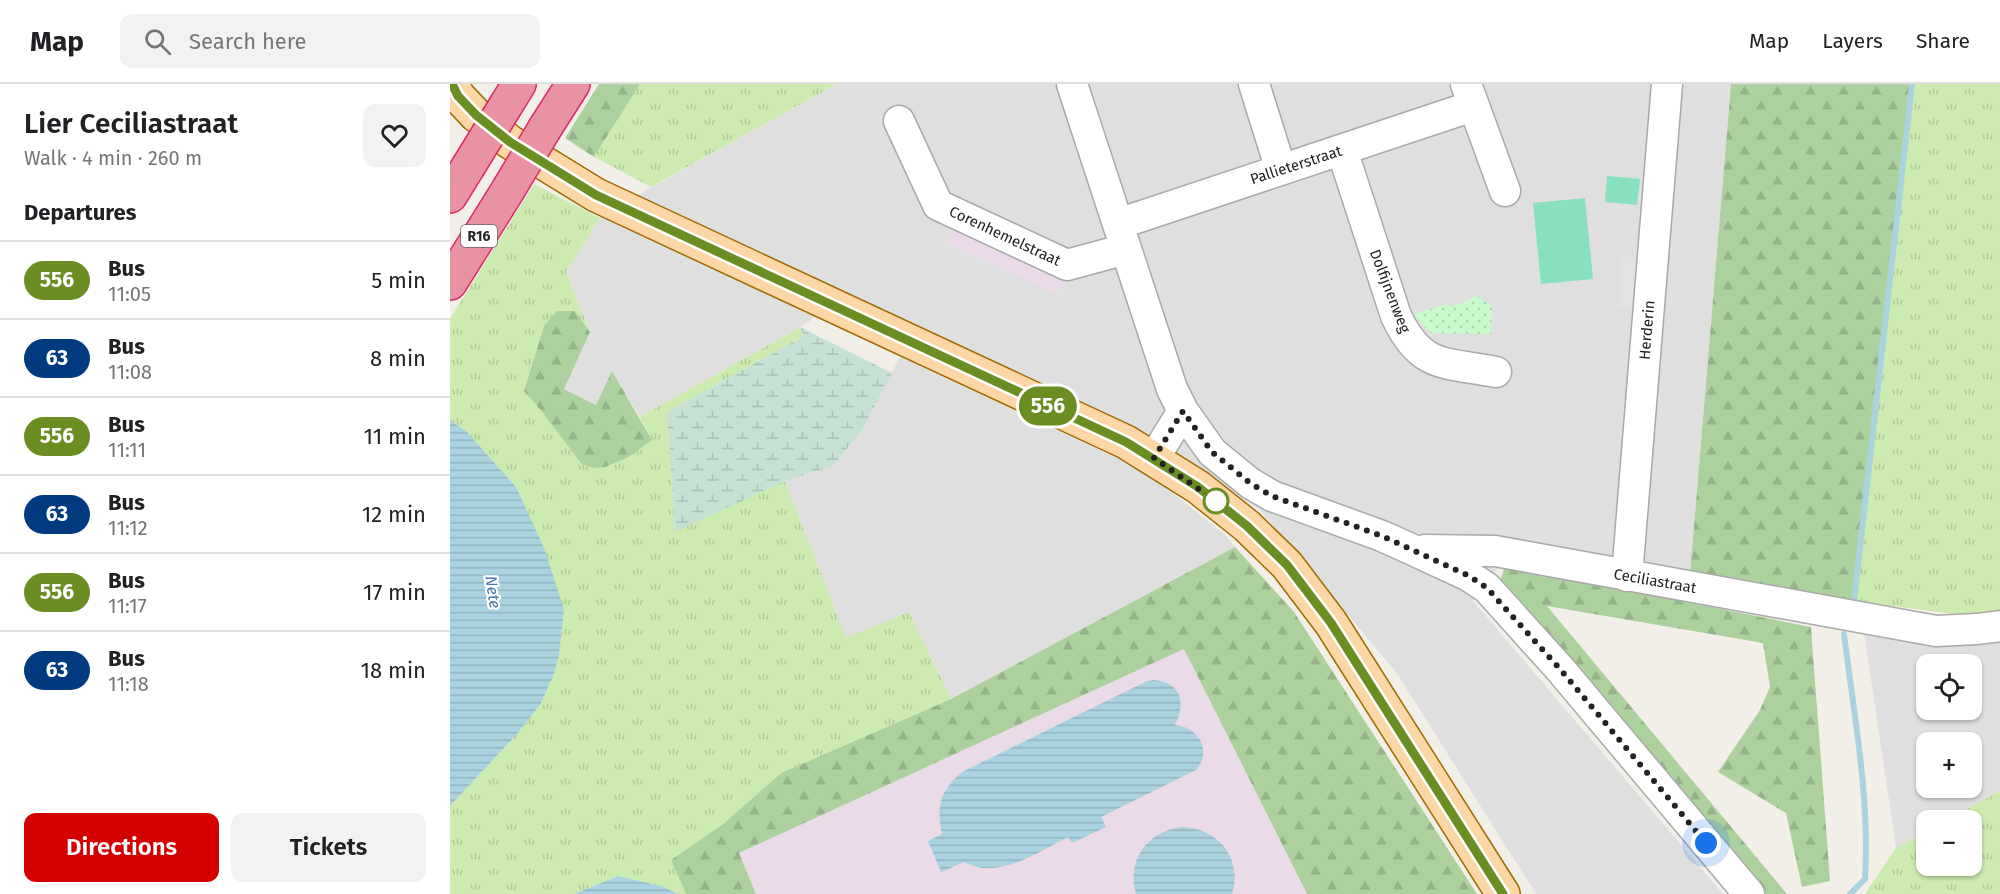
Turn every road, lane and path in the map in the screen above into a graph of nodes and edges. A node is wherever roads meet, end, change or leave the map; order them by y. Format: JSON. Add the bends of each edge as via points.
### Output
{"nodes":[{"id":1,"x":573,"y":84,"type":"edge"},
{"id":2,"x":1072,"y":84,"type":"edge"},
{"id":3,"x":1254,"y":84,"type":"edge"},
{"id":4,"x":1667,"y":84,"type":"edge"},
{"id":5,"x":453,"y":90,"type":"edge"},
{"id":6,"x":513,"y":94,"type":"edge"},
{"id":7,"x":1470,"y":95,"type":"edge"},
{"id":8,"x":899,"y":121,"type":"dead end"},
{"id":9,"x":1342,"y":150,"type":"junction"},
{"id":10,"x":1281,"y":170,"type":"junction"},
{"id":11,"x":1505,"y":191,"type":"dead end"},
{"id":12,"x":450,"y":196,"type":"edge"},
{"id":13,"x":1122,"y":236,"type":"junction"},
{"id":14,"x":450,"y":283,"type":"edge"},
{"id":15,"x":1496,"y":372,"type":"dead end"},
{"id":16,"x":1183,"y":411,"type":"junction"},
{"id":17,"x":1154,"y":458,"type":"junction"},
{"id":18,"x":1413,"y":549,"type":"junction"},
{"id":19,"x":1627,"y":576,"type":"junction"},
{"id":20,"x":2000,"y":626,"type":"edge"},
{"id":21,"x":1503,"y":894,"type":"edge"},
{"id":22,"x":1749,"y":894,"type":"edge"}],
"edges":[{"from":1,"to":14,"type":"highway","number":"R16","bridge":true},
{"from":2,"to":13,"type":"street"},
{"from":3,"to":10,"type":"street"},
{"from":4,"to":19,"type":"street","name":"Herderin"},
{"from":5,"to":17,"type":"main road","via":[[510,142],[596,195]]},
{"from":6,"to":12,"type":"highway","bridge":true},
{"from":7,"to":9,"type":"street","name":"Pallieterstraat"},
{"from":7,"to":11,"type":"street"},
{"from":8,"to":13,"type":"street","name":"Corenhemelstraat","via":[[938,205],[1067,265]]},
{"from":9,"to":10,"type":"street","name":"Pallieterstraat"},
{"from":9,"to":15,"type":"street","name":"Dolfijnenweg","via":[[1405,336],[1432,360]]},
{"from":10,"to":13,"type":"street","name":"Pallieterstraat"},
{"from":13,"to":16,"type":"street"},
{"from":16,"to":17,"type":"street"},
{"from":16,"to":18,"type":"street","name":"Ceciliastraat","via":[[1212,452],[1250,483],[1272,496]]},
{"from":17,"to":21,"type":"main road","via":[[1247,526],[1287,565],[1331,623]]},
{"from":18,"to":19,"type":"street","name":"Ceciliastraat","via":[[1495,551]]},
{"from":18,"to":22,"type":"street","via":[[1469,576],[1505,606]]},
{"from":19,"to":20,"type":"street","name":"Ceciliastraat","via":[[1936,631]]}]}
